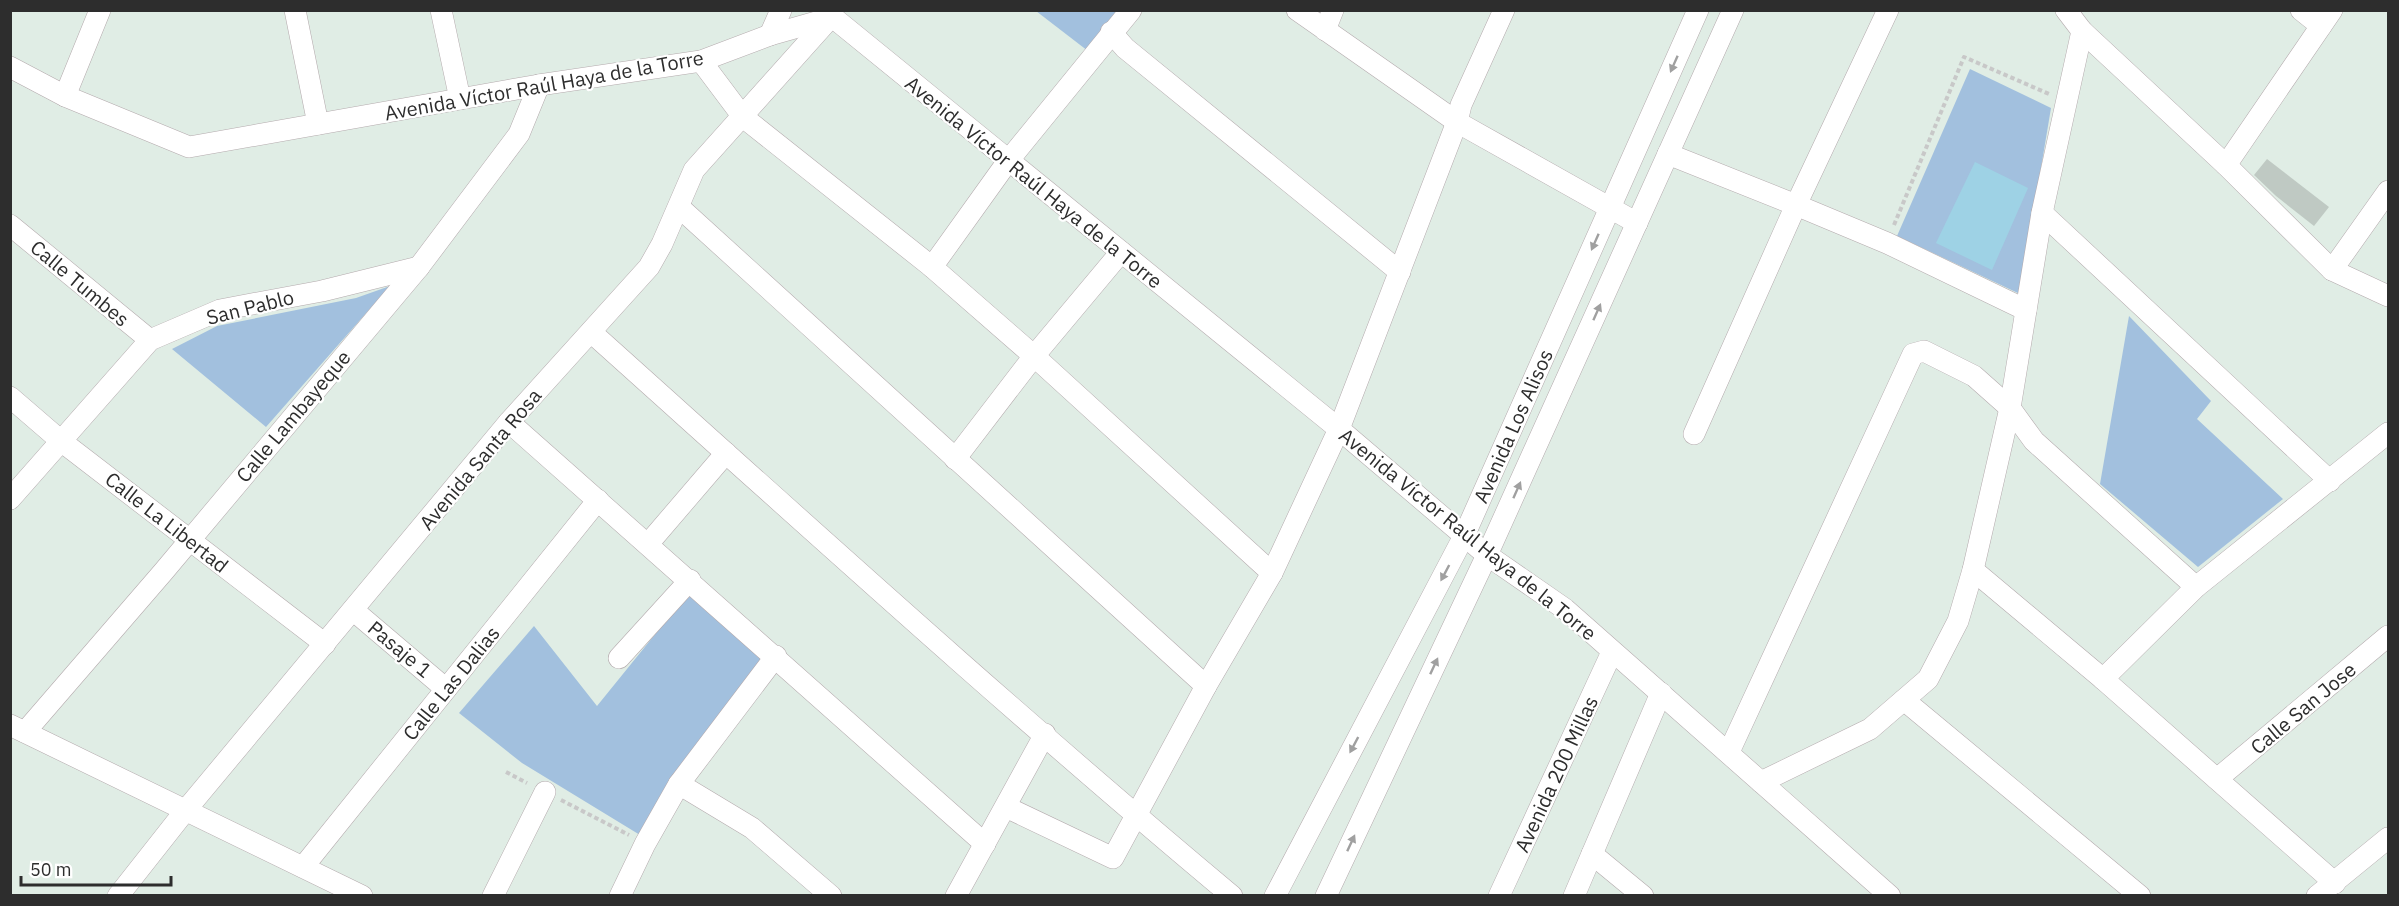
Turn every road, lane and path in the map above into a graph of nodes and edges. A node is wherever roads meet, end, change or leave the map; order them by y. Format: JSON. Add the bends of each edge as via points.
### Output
{"nodes":[{"id":1,"x":100,"y":10,"type":"edge"},
{"id":2,"x":295,"y":10,"type":"edge"},
{"id":3,"x":441,"y":10,"type":"edge"},
{"id":4,"x":781,"y":10,"type":"edge"},
{"id":5,"x":1131,"y":10,"type":"edge"},
{"id":6,"x":1297,"y":10,"type":"edge"},
{"id":7,"x":1504,"y":10,"type":"edge"},
{"id":8,"x":1698,"y":10,"type":"edge"},
{"id":9,"x":1734,"y":10,"type":"edge"},
{"id":10,"x":1888,"y":10,"type":"edge"},
{"id":11,"x":2066,"y":10,"type":"edge"},
{"id":12,"x":2301,"y":10,"type":"edge"},
{"id":13,"x":827,"y":14,"type":"edge"},
{"id":14,"x":2327,"y":19,"type":"edge"},
{"id":15,"x":1329,"y":20,"type":"edge"},
{"id":16,"x":2082,"y":31,"type":"junction"},
{"id":17,"x":1111,"y":32,"type":"junction"},
{"id":18,"x":770,"y":35,"type":"junction"},
{"id":19,"x":701,"y":61,"type":"junction"},
{"id":20,"x":10,"y":67,"type":"edge"},
{"id":21,"x":539,"y":85,"type":"junction"},
{"id":22,"x":65,"y":96,"type":"junction"},
{"id":23,"x":460,"y":99,"type":"junction"},
{"id":24,"x":2067,"y":102,"type":"junction"},
{"id":25,"x":743,"y":117,"type":"junction"},
{"id":26,"x":1457,"y":122,"type":"junction"},
{"id":27,"x":318,"y":124,"type":"junction"},
{"id":28,"x":1668,"y":154,"type":"junction"},
{"id":29,"x":1008,"y":161,"type":"junction"},
{"id":30,"x":2226,"y":165,"type":"junction"},
{"id":31,"x":2388,"y":191,"type":"edge"},
{"id":32,"x":1796,"y":204,"type":"junction"},
{"id":33,"x":679,"y":207,"type":"junction"},
{"id":34,"x":1610,"y":208,"type":"junction"},
{"id":35,"x":2042,"y":213,"type":"junction"},
{"id":36,"x":1637,"y":223,"type":"junction"},
{"id":37,"x":10,"y":225,"type":"edge"},
{"id":38,"x":1887,"y":243,"type":"junction"},
{"id":39,"x":1121,"y":252,"type":"junction"},
{"id":40,"x":419,"y":267,"type":"junction"},
{"id":41,"x":932,"y":267,"type":"junction"},
{"id":42,"x":2332,"y":270,"type":"junction"},
{"id":43,"x":1400,"y":272,"type":"junction"},
{"id":44,"x":2388,"y":296,"type":"edge"},
{"id":45,"x":2026,"y":310,"type":"junction"},
{"id":46,"x":591,"y":332,"type":"junction"},
{"id":47,"x":150,"y":340,"type":"junction"},
{"id":48,"x":1034,"y":356,"type":"junction"},
{"id":49,"x":10,"y":397,"type":"edge"},
{"id":50,"x":2010,"y":408,"type":"junction"},
{"id":51,"x":509,"y":422,"type":"junction"},
{"id":52,"x":1339,"y":429,"type":"junction"},
{"id":53,"x":2388,"y":433,"type":"edge"},
{"id":54,"x":1694,"y":434,"type":"dead end"},
{"id":55,"x":61,"y":441,"type":"junction"},
{"id":56,"x":726,"y":453,"type":"junction"},
{"id":57,"x":955,"y":459,"type":"junction"},
{"id":58,"x":2330,"y":481,"type":"junction"},
{"id":59,"x":10,"y":499,"type":"edge"},
{"id":60,"x":598,"y":500,"type":"junction"},
{"id":61,"x":1464,"y":536,"type":"junction"},
{"id":62,"x":190,"y":539,"type":"junction"},
{"id":63,"x":648,"y":544,"type":"junction"},
{"id":64,"x":1487,"y":555,"type":"junction"},
{"id":65,"x":1973,"y":570,"type":"junction"},
{"id":66,"x":1272,"y":573,"type":"junction"},
{"id":67,"x":690,"y":580,"type":"junction"},
{"id":68,"x":2196,"y":587,"type":"junction"},
{"id":69,"x":353,"y":610,"type":"junction"},
{"id":70,"x":2388,"y":636,"type":"edge"},
{"id":71,"x":325,"y":644,"type":"junction"},
{"id":72,"x":1612,"y":652,"type":"junction"},
{"id":73,"x":776,"y":656,"type":"junction"},
{"id":74,"x":619,"y":658,"type":"dead end"},
{"id":75,"x":2103,"y":679,"type":"junction"},
{"id":76,"x":1206,"y":686,"type":"junction"},
{"id":77,"x":446,"y":689,"type":"junction"},
{"id":78,"x":1661,"y":693,"type":"junction"},
{"id":79,"x":1904,"y":700,"type":"junction"},
{"id":80,"x":18,"y":728,"type":"edge"},
{"id":81,"x":1045,"y":734,"type":"junction"},
{"id":82,"x":1729,"y":752,"type":"junction"},
{"id":83,"x":506,"y":772,"type":"dead end"},
{"id":84,"x":2217,"y":779,"type":"junction"},
{"id":85,"x":1761,"y":782,"type":"junction"},
{"id":86,"x":679,"y":784,"type":"junction"},
{"id":87,"x":545,"y":792,"type":"junction"},
{"id":88,"x":1006,"y":807,"type":"junction"},
{"id":89,"x":185,"y":811,"type":"junction"},
{"id":90,"x":1137,"y":817,"type":"junction"},
{"id":91,"x":2388,"y":838,"type":"edge"},
{"id":92,"x":985,"y":843,"type":"junction"},
{"id":93,"x":645,"y":844,"type":"junction"},
{"id":94,"x":1592,"y":854,"type":"junction"},
{"id":95,"x":303,"y":867,"type":"junction"},
{"id":96,"x":2335,"y":883,"type":"junction"},
{"id":97,"x":118,"y":896,"type":"edge"},
{"id":98,"x":362,"y":896,"type":"edge"},
{"id":99,"x":493,"y":896,"type":"edge"},
{"id":100,"x":620,"y":896,"type":"edge"},
{"id":101,"x":831,"y":896,"type":"edge"},
{"id":102,"x":956,"y":896,"type":"edge"},
{"id":103,"x":1232,"y":896,"type":"edge"},
{"id":104,"x":1275,"y":896,"type":"edge"},
{"id":105,"x":1326,"y":896,"type":"edge"},
{"id":106,"x":1499,"y":896,"type":"edge"},
{"id":107,"x":1574,"y":896,"type":"edge"},
{"id":108,"x":1643,"y":896,"type":"edge"},
{"id":109,"x":1890,"y":896,"type":"edge"},
{"id":110,"x":2140,"y":896,"type":"edge"},
{"id":111,"x":2318,"y":896,"type":"edge"}],
"edges":[{"from":1,"to":22,"type":"street"},
{"from":2,"to":27,"type":"street"},
{"from":3,"to":23,"type":"street"},
{"from":4,"to":18,"type":"street"},
{"from":5,"to":17,"type":"street"},
{"from":6,"to":15,"type":"street"},
{"from":7,"to":26,"type":"street"},
{"from":8,"to":34,"type":"street","name":"Avenida Los Alisos","one_way":true},
{"from":9,"to":28,"type":"street","name":"Avenida Los Alisos"},
{"from":10,"to":32,"type":"street"},
{"from":11,"to":16,"type":"street"},
{"from":12,"to":14,"type":"street"},
{"from":13,"to":18,"type":"street","name":"Avenida Víctor Raúl Haya de la Torre"},
{"from":13,"to":25,"type":"street","name":"Avenida Santa Rosa"},
{"from":13,"to":29,"type":"street","name":"Avenida Víctor Raúl Haya de la Torre"},
{"from":14,"to":30,"type":"street"},
{"from":15,"to":26,"type":"street"},
{"from":16,"to":24,"type":"street"},
{"from":16,"to":30,"type":"street"},
{"from":17,"to":29,"type":"street"},
{"from":17,"to":43,"type":"street","via":[[1125,48]]},
{"from":18,"to":19,"type":"street","name":"Avenida Víctor Raúl Haya de la Torre"},
{"from":19,"to":21,"type":"street","name":"Avenida Víctor Raúl Haya de la Torre"},
{"from":19,"to":25,"type":"street"},
{"from":20,"to":22,"type":"street","name":"Avenida Víctor Raúl Haya de la Torre"},
{"from":21,"to":23,"type":"street","name":"Avenida Víctor Raúl Haya de la Torre"},
{"from":21,"to":40,"type":"street","name":"Calle Lambayeque","via":[[519,134]]},
{"from":22,"to":27,"type":"street","name":"Avenida Víctor Raúl Haya de la Torre","via":[[189,147]]},
{"from":23,"to":27,"type":"street","name":"Avenida Víctor Raúl Haya de la Torre"},
{"from":24,"to":35,"type":"street"},
{"from":24,"to":38,"type":"path","via":[[1964,57]]},
{"from":25,"to":33,"type":"street","name":"Avenida Santa Rosa","via":[[694,170]]},
{"from":25,"to":41,"type":"street"},
{"from":26,"to":34,"type":"street"},
{"from":26,"to":43,"type":"street"},
{"from":28,"to":32,"type":"street"},
{"from":28,"to":36,"type":"street","name":"Avenida Los Alisos"},
{"from":29,"to":39,"type":"street","name":"Avenida Víctor Raúl Haya de la Torre"},
{"from":29,"to":41,"type":"street"},
{"from":30,"to":42,"type":"street"},
{"from":31,"to":42,"type":"street"},
{"from":32,"to":38,"type":"street"},
{"from":32,"to":54,"type":"street"},
{"from":33,"to":46,"type":"street","name":"Avenida Santa Rosa","via":[[649,267]]},
{"from":33,"to":57,"type":"street"},
{"from":34,"to":36,"type":"street"},
{"from":34,"to":61,"type":"street","name":"Avenida Los Alisos","one_way":true},
{"from":35,"to":45,"type":"street"},
{"from":35,"to":58,"type":"street"},
{"from":64,"to":36,"type":"street","name":"Avenida Los Alisos","one_way":true},
{"from":37,"to":47,"type":"street","name":"Calle Tumbes"},
{"from":38,"to":45,"type":"street"},
{"from":39,"to":48,"type":"street"},
{"from":39,"to":52,"type":"street","name":"Avenida Víctor Raúl Haya de la Torre"},
{"from":40,"to":47,"type":"street","name":"San Pablo","via":[[220,310]]},
{"from":40,"to":62,"type":"street","name":"Calle Lambayeque"},
{"from":41,"to":48,"type":"street"},
{"from":42,"to":44,"type":"street"},
{"from":43,"to":52,"type":"street"},
{"from":45,"to":50,"type":"street"},
{"from":46,"to":51,"type":"street","name":"Avenida Santa Rosa"},
{"from":46,"to":56,"type":"street"},
{"from":47,"to":55,"type":"street","name":"San Pablo"},
{"from":48,"to":57,"type":"street"},
{"from":48,"to":66,"type":"street"},
{"from":49,"to":55,"type":"street","name":"Calle La Libertad"},
{"from":50,"to":65,"type":"street"},
{"from":50,"to":68,"type":"street","via":[[2034,441]]},
{"from":50,"to":82,"type":"street","via":[[1974,376],[1924,351],[1914,354]]},
{"from":51,"to":60,"type":"street"},
{"from":51,"to":69,"type":"street","name":"Avenida Santa Rosa"},
{"from":52,"to":61,"type":"street","name":"Avenida Víctor Raúl Haya de la Torre"},
{"from":52,"to":66,"type":"street"},
{"from":53,"to":58,"type":"street"},
{"from":55,"to":59,"type":"street","name":"San Pablo"},
{"from":55,"to":62,"type":"street","name":"Calle La Libertad"},
{"from":56,"to":63,"type":"street"},
{"from":56,"to":81,"type":"street"},
{"from":57,"to":76,"type":"street"},
{"from":58,"to":68,"type":"street"},
{"from":60,"to":63,"type":"street"},
{"from":60,"to":77,"type":"street","name":"Calle Las Dalias"},
{"from":61,"to":64,"type":"street","name":"Avenida Víctor Raúl Haya de la Torre"},
{"from":61,"to":104,"type":"street","name":"Avenida Los Alisos","one_way":true},
{"from":62,"to":71,"type":"street","name":"Calle La Libertad"},
{"from":62,"to":80,"type":"street","name":"Calle Lambayeque"},
{"from":63,"to":67,"type":"street"},
{"from":64,"to":72,"type":"street","name":"Avenida Víctor Raúl Haya de la Torre","via":[[1565,609]]},
{"from":105,"to":64,"type":"street","name":"Avenida Los Alisos","one_way":true},
{"from":65,"to":75,"type":"street"},
{"from":65,"to":79,"type":"street","via":[[1958,621],[1928,679]]},
{"from":66,"to":76,"type":"street"},
{"from":67,"to":73,"type":"street"},
{"from":67,"to":74,"type":"street"},
{"from":68,"to":75,"type":"street"},
{"from":69,"to":71,"type":"street","name":"Avenida Santa Rosa"},
{"from":69,"to":77,"type":"street","name":"Pasaje 1"},
{"from":70,"to":84,"type":"street","name":"Calle San Jose"},
{"from":71,"to":89,"type":"street","name":"Avenida Santa Rosa"},
{"from":72,"to":78,"type":"street","name":"Avenida Víctor Raúl Haya de la Torre"},
{"from":72,"to":106,"type":"street","name":"Avenida 200 Millas"},
{"from":73,"to":86,"type":"street"},
{"from":73,"to":92,"type":"street"},
{"from":75,"to":84,"type":"street"},
{"from":76,"to":90,"type":"street"},
{"from":77,"to":95,"type":"street","name":"Calle Las Dalias"},
{"from":78,"to":82,"type":"street","name":"Avenida Víctor Raúl Haya de la Torre"},
{"from":78,"to":94,"type":"street"},
{"from":79,"to":85,"type":"street","via":[[1870,729]]},
{"from":79,"to":110,"type":"street"},
{"from":80,"to":89,"type":"street"},
{"from":81,"to":88,"type":"street"},
{"from":81,"to":90,"type":"street"},
{"from":82,"to":85,"type":"street","name":"Avenida Víctor Raúl Haya de la Torre"},
{"from":83,"to":87,"type":"path"},
{"from":84,"to":96,"type":"street"},
{"from":85,"to":109,"type":"street","name":"Avenida Víctor Raúl Haya de la Torre"},
{"from":86,"to":93,"type":"street"},
{"from":86,"to":101,"type":"street","via":[[752,828]]},
{"from":87,"to":93,"type":"path"},
{"from":87,"to":99,"type":"street"},
{"from":88,"to":90,"type":"street","via":[[1113,858]]},
{"from":88,"to":92,"type":"street"},
{"from":89,"to":95,"type":"street"},
{"from":89,"to":97,"type":"street","name":"Avenida Santa Rosa"},
{"from":90,"to":103,"type":"street"},
{"from":91,"to":96,"type":"street"},
{"from":92,"to":102,"type":"street"},
{"from":93,"to":100,"type":"street"},
{"from":94,"to":107,"type":"street"},
{"from":94,"to":108,"type":"street"},
{"from":95,"to":98,"type":"street"},
{"from":96,"to":111,"type":"street"}]}
